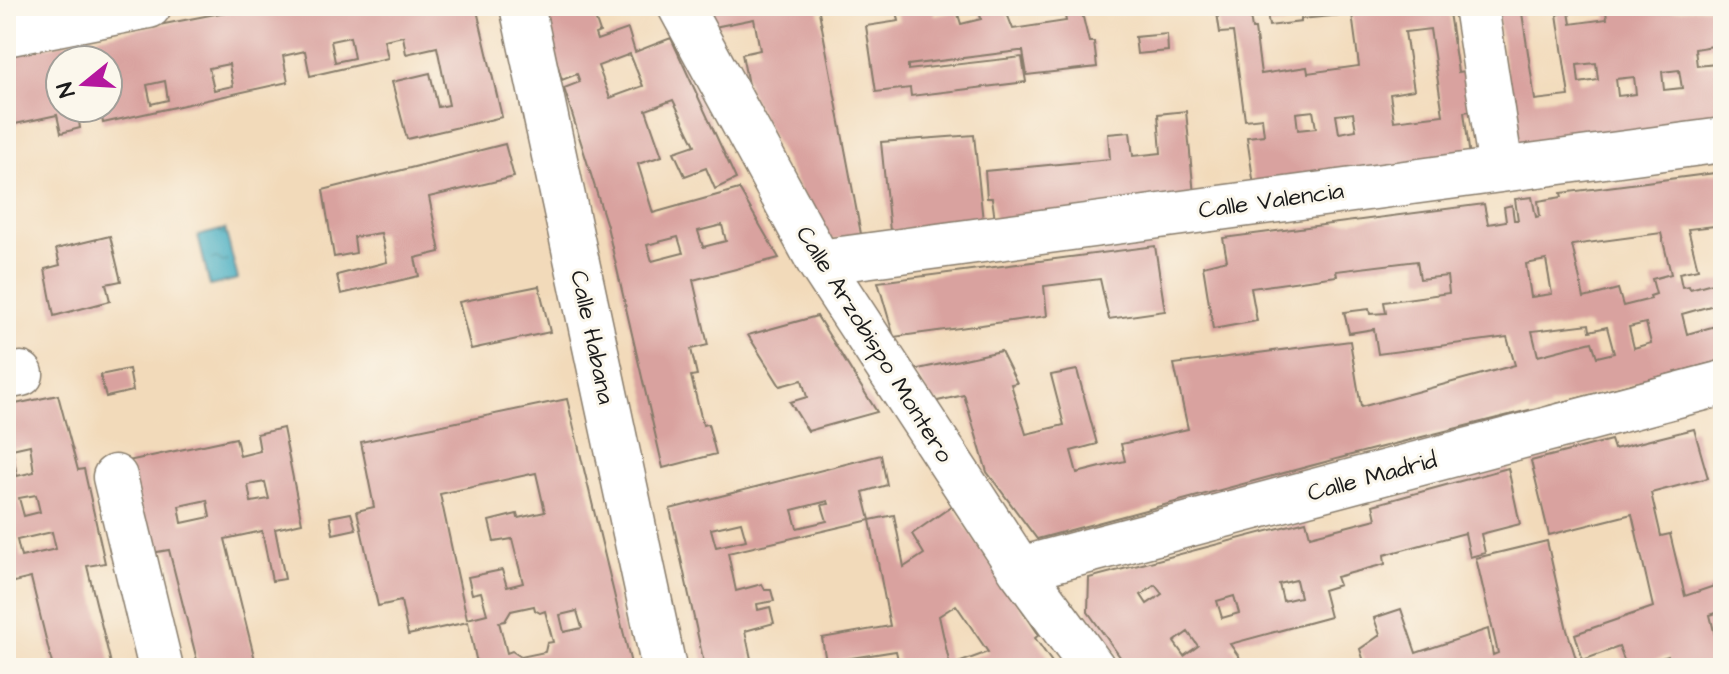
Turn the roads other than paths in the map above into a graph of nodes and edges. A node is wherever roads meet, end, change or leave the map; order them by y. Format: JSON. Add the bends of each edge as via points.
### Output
{"nodes":[{"id":1,"x":149,"y":6,"type":"edge"},
{"id":2,"x":522,"y":6,"type":"edge"},
{"id":3,"x":680,"y":6,"type":"edge"},
{"id":4,"x":1476,"y":6,"type":"edge"},
{"id":5,"x":6,"y":34,"type":"edge"},
{"id":6,"x":1723,"y":140,"type":"edge"},
{"id":7,"x":1501,"y":169,"type":"junction"},
{"id":8,"x":819,"y":262,"type":"junction"},
{"id":9,"x":1723,"y":383,"type":"edge"},
{"id":10,"x":115,"y":477,"type":"dead end"},
{"id":11,"x":1020,"y":569,"type":"junction"},
{"id":12,"x":161,"y":668,"type":"edge"},
{"id":13,"x":664,"y":668,"type":"edge"},
{"id":14,"x":1093,"y":668,"type":"edge"}],
"edges":[{"from":1,"to":5,"type":"street"},
{"from":2,"to":13,"type":"street","name":"Calle Habana"},
{"from":3,"to":8,"type":"street","name":"Calle Arzobispo Montero"},
{"from":4,"to":7,"type":"street"},
{"from":6,"to":7,"type":"street","name":"Calle Valencia"},
{"from":7,"to":8,"type":"street","name":"Calle Valencia"},
{"from":8,"to":11,"type":"street","name":"Calle Arzobispo Montero"},
{"from":9,"to":11,"type":"street","name":"Calle Madrid"},
{"from":10,"to":12,"type":"street"},
{"from":11,"to":14,"type":"street","name":"Calle Arzobispo Montero"}]}
